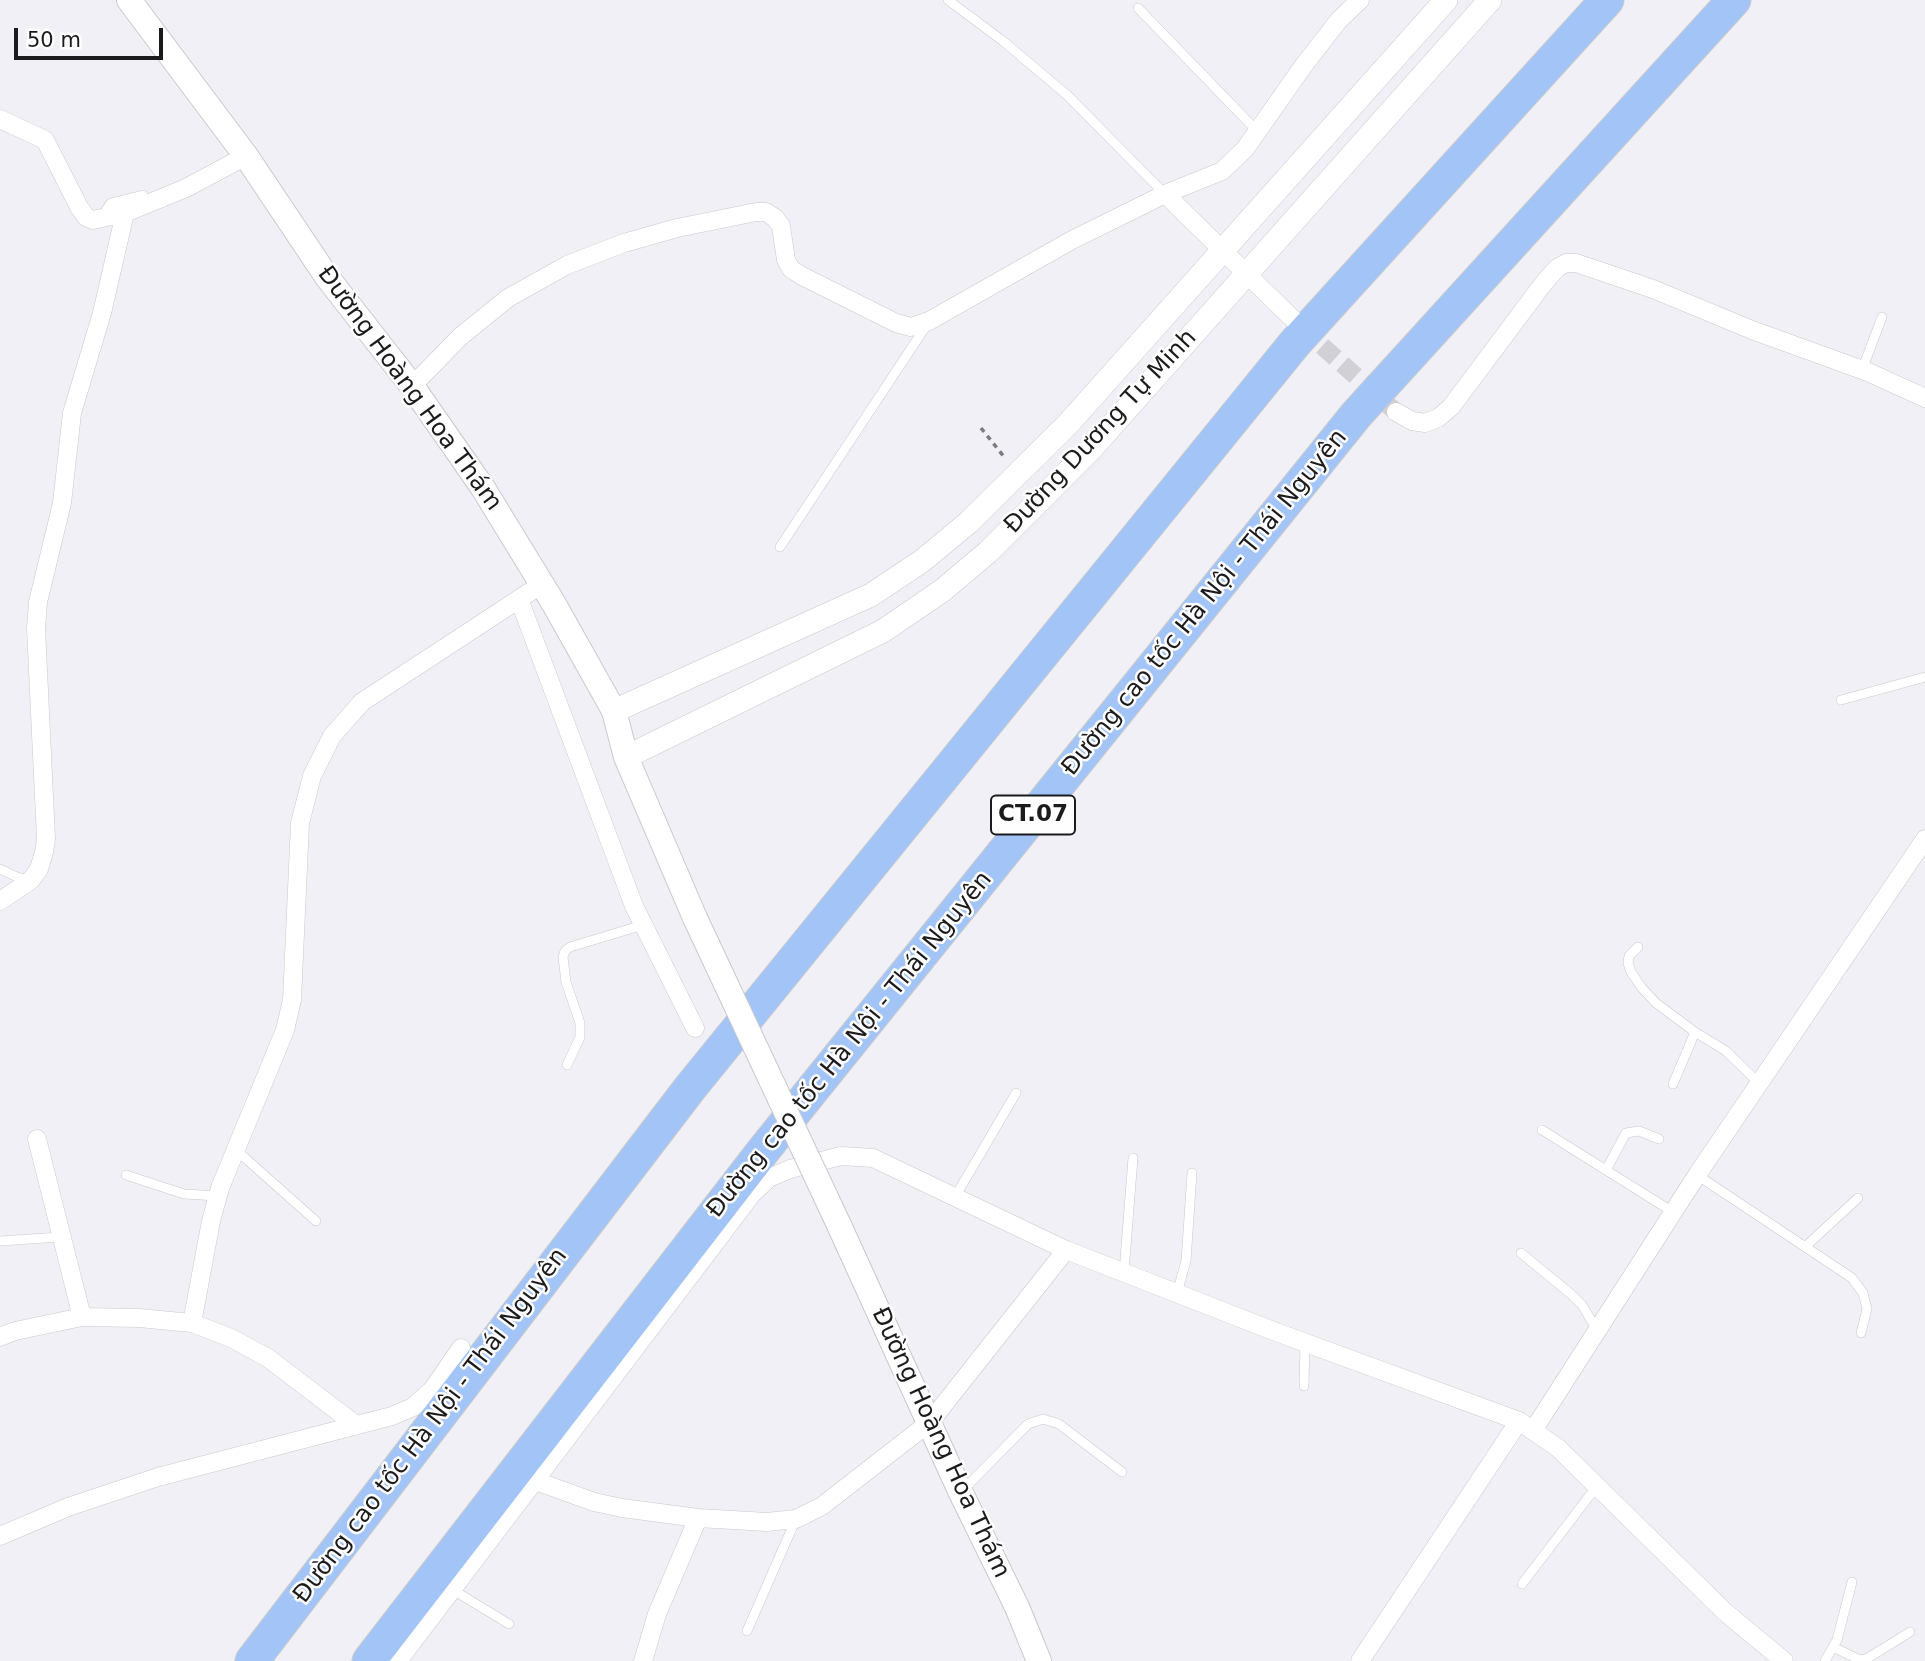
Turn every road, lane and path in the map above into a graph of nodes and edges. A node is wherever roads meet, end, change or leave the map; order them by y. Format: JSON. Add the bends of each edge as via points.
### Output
{"nodes":[{"id":1,"x":129,"y":0,"type":"edge"},
{"id":2,"x":947,"y":0,"type":"edge"},
{"id":3,"x":1360,"y":0,"type":"edge"},
{"id":4,"x":1446,"y":0,"type":"edge"},
{"id":5,"x":1490,"y":0,"type":"edge"},
{"id":6,"x":1607,"y":0,"type":"edge"},
{"id":7,"x":1734,"y":0,"type":"edge"},
{"id":8,"x":1138,"y":8,"type":"dead end"},
{"id":9,"x":0,"y":119,"type":"edge"},
{"id":10,"x":1258,"y":132,"type":"junction"},
{"id":11,"x":246,"y":156,"type":"junction"},
{"id":12,"x":1165,"y":194,"type":"junction"},
{"id":13,"x":143,"y":195,"type":"dead end"},
{"id":14,"x":125,"y":213,"type":"junction"},
{"id":15,"x":107,"y":218,"type":"junction"},
{"id":16,"x":1222,"y":250,"type":"junction"},
{"id":17,"x":1247,"y":274,"type":"junction"},
{"id":18,"x":1882,"y":317,"type":"dead end"},
{"id":19,"x":929,"y":321,"type":"junction"},
{"id":20,"x":1300,"y":326,"type":"tunnel mouth"},
{"id":21,"x":1862,"y":370,"type":"junction"},
{"id":22,"x":412,"y":386,"type":"junction"},
{"id":23,"x":1925,"y":398,"type":"edge"},
{"id":24,"x":1396,"y":412,"type":"tunnel mouth"},
{"id":25,"x":981,"y":428,"type":"dead end"},
{"id":26,"x":1018,"y":474,"type":"junction"},
{"id":27,"x":780,"y":547,"type":"dead end"},
{"id":28,"x":542,"y":584,"type":"junction"},
{"id":29,"x":519,"y":599,"type":"junction"},
{"id":30,"x":1925,"y":677,"type":"edge"},
{"id":31,"x":1842,"y":700,"type":"dead end"},
{"id":32,"x":614,"y":711,"type":"junction"},
{"id":33,"x":626,"y":757,"type":"junction"},
{"id":34,"x":1925,"y":839,"type":"edge"},
{"id":35,"x":0,"y":869,"type":"edge"},
{"id":36,"x":31,"y":880,"type":"junction"},
{"id":37,"x":0,"y":901,"type":"edge"},
{"id":38,"x":643,"y":925,"type":"junction"},
{"id":39,"x":1637,"y":947,"type":"dead end"},
{"id":40,"x":695,"y":1028,"type":"dead end"},
{"id":41,"x":1695,"y":1032,"type":"junction"},
{"id":42,"x":567,"y":1065,"type":"dead end"},
{"id":43,"x":1759,"y":1083,"type":"junction"},
{"id":44,"x":1673,"y":1084,"type":"dead end"},
{"id":45,"x":1016,"y":1093,"type":"dead end"},
{"id":46,"x":1542,"y":1130,"type":"dead end"},
{"id":47,"x":37,"y":1139,"type":"dead end"},
{"id":48,"x":1659,"y":1139,"type":"dead end"},
{"id":49,"x":236,"y":1150,"type":"junction"},
{"id":50,"x":1133,"y":1158,"type":"dead end"},
{"id":51,"x":1606,"y":1170,"type":"junction"},
{"id":52,"x":1192,"y":1173,"type":"dead end"},
{"id":53,"x":127,"y":1175,"type":"dead end"},
{"id":54,"x":1697,"y":1175,"type":"junction"},
{"id":55,"x":218,"y":1196,"type":"junction"},
{"id":56,"x":955,"y":1197,"type":"junction"},
{"id":57,"x":1858,"y":1198,"type":"dead end"},
{"id":58,"x":1673,"y":1212,"type":"junction"},
{"id":59,"x":316,"y":1221,"type":"dead end"},
{"id":60,"x":60,"y":1237,"type":"junction"},
{"id":61,"x":0,"y":1241,"type":"edge"},
{"id":62,"x":1806,"y":1246,"type":"junction"},
{"id":63,"x":1066,"y":1250,"type":"junction"},
{"id":64,"x":1521,"y":1253,"type":"dead end"},
{"id":65,"x":1124,"y":1272,"type":"junction"},
{"id":66,"x":1177,"y":1293,"type":"junction"},
{"id":67,"x":82,"y":1317,"type":"junction"},
{"id":68,"x":192,"y":1322,"type":"junction"},
{"id":69,"x":1597,"y":1330,"type":"junction"},
{"id":70,"x":1861,"y":1333,"type":"dead end"},
{"id":71,"x":0,"y":1337,"type":"edge"},
{"id":72,"x":1304,"y":1343,"type":"junction"},
{"id":73,"x":461,"y":1348,"type":"dead end"},
{"id":74,"x":1304,"y":1386,"type":"dead end"},
{"id":75,"x":930,"y":1422,"type":"junction"},
{"id":76,"x":356,"y":1424,"type":"junction"},
{"id":77,"x":1526,"y":1425,"type":"junction"},
{"id":78,"x":1122,"y":1472,"type":"dead end"},
{"id":79,"x":536,"y":1481,"type":"junction"},
{"id":80,"x":1597,"y":1486,"type":"junction"},
{"id":81,"x":961,"y":1493,"type":"junction"},
{"id":82,"x":698,"y":1518,"type":"junction"},
{"id":83,"x":796,"y":1519,"type":"junction"},
{"id":84,"x":0,"y":1536,"type":"edge"},
{"id":85,"x":1852,"y":1582,"type":"dead end"},
{"id":86,"x":1522,"y":1584,"type":"dead end"},
{"id":87,"x":453,"y":1590,"type":"junction"},
{"id":88,"x":509,"y":1624,"type":"dead end"},
{"id":89,"x":747,"y":1631,"type":"dead end"},
{"id":90,"x":1910,"y":1632,"type":"dead end"},
{"id":91,"x":1833,"y":1647,"type":"junction"},
{"id":92,"x":252,"y":1661,"type":"edge"},
{"id":93,"x":369,"y":1661,"type":"edge"},
{"id":94,"x":398,"y":1661,"type":"edge"},
{"id":95,"x":643,"y":1661,"type":"edge"},
{"id":96,"x":1039,"y":1661,"type":"edge"},
{"id":97,"x":1360,"y":1661,"type":"edge"},
{"id":98,"x":1784,"y":1661,"type":"edge"},
{"id":99,"x":1825,"y":1661,"type":"edge"}],
"edges":[{"from":1,"to":11,"type":"main road","name":"Đường Hoàng Hoa Thám"},
{"from":2,"to":12,"type":"lane","via":[[1066,95]]},
{"from":3,"to":10,"type":"street","via":[[1304,65]]},
{"from":4,"to":16,"type":"street","name":"Đường Dương Tự Minh"},
{"from":5,"to":17,"type":"street","name":"Đường Dương Tự Minh"},
{"from":6,"to":92,"type":"highway","name":"Đường cao tốc Hà Nội - Thái Nguyên","via":[[1295,343],[690,1088]]},
{"from":7,"to":93,"type":"highway","name":"Đường cao tốc Hà Nội - Thái Nguyên","number":"CT.07","via":[[1356,415],[763,1151]]},
{"from":8,"to":10,"type":"lane"},
{"from":9,"to":15,"type":"street","via":[[45,140],[86,217]]},
{"from":10,"to":12,"type":"street","via":[[1222,171]]},
{"from":11,"to":14,"type":"street"},
{"from":11,"to":22,"type":"main road","name":"Đường Hoàng Hoa Thám","via":[[327,277]]},
{"from":12,"to":16,"type":"street"},
{"from":12,"to":19,"type":"street","via":[[1072,240]]},
{"from":13,"to":15,"type":"lane","via":[[111,203]]},
{"from":14,"to":15,"type":"street"},
{"from":14,"to":36,"type":"street","via":[[102,313],[72,412],[62,503],[38,602],[46,838],[39,869]]},
{"from":16,"to":17,"type":"street"},
{"from":16,"to":26,"type":"street","name":"Đường Dương Tự Minh"},
{"from":17,"to":20,"type":"street"},
{"from":17,"to":33,"type":"street","name":"Đường Dương Tự Minh","via":[[1091,449],[988,552],[943,590],[883,631]]},
{"from":18,"to":21,"type":"lane"},
{"from":19,"to":22,"type":"street","via":[[911,327],[896,323],[802,276],[786,260],[781,226],[766,212],[756,212],[677,228],[567,265],[508,298],[461,336]]},
{"from":19,"to":27,"type":"lane"},
{"from":21,"to":23,"type":"street"},
{"from":21,"to":24,"type":"street","via":[[1653,289],[1566,263],[1543,284],[1451,407],[1425,423]]},
{"from":22,"to":28,"type":"main road","name":"Đường Hoàng Hoa Thám"},
{"from":25,"to":26,"type":"path"},
{"from":26,"to":32,"type":"street","name":"Đường Dương Tự Minh","via":[[969,523],[871,595]]},
{"from":28,"to":29,"type":"street"},
{"from":28,"to":32,"type":"main road","name":"Đường Hoàng Hoa Thám"},
{"from":29,"to":38,"type":"street"},
{"from":29,"to":49,"type":"street","via":[[362,702],[332,736],[312,776],[300,823],[292,1000],[285,1030]]},
{"from":30,"to":31,"type":"lane"},
{"from":32,"to":33,"type":"main road","name":"Đường Hoàng Hoa Thám"},
{"from":33,"to":75,"type":"main road","name":"Đường Hoàng Hoa Thám","bridge":true,"via":[[695,918]]},
{"from":34,"to":43,"type":"street"},
{"from":35,"to":36,"type":"lane"},
{"from":36,"to":37,"type":"street"},
{"from":38,"to":40,"type":"street"},
{"from":38,"to":42,"type":"lane","via":[[565,951],[566,982],[580,1023],[580,1037]]},
{"from":39,"to":41,"type":"lane","via":[[1629,956],[1631,972],[1656,1003]]},
{"from":41,"to":43,"type":"lane","via":[[1726,1051]]},
{"from":41,"to":44,"type":"lane"},
{"from":43,"to":54,"type":"street"},
{"from":45,"to":56,"type":"lane"},
{"from":46,"to":51,"type":"lane"},
{"from":47,"to":60,"type":"street"},
{"from":48,"to":51,"type":"lane","via":[[1639,1131],[1626,1133]]},
{"from":49,"to":55,"type":"street"},
{"from":49,"to":59,"type":"lane"},
{"from":50,"to":65,"type":"lane"},
{"from":51,"to":58,"type":"lane"},
{"from":52,"to":66,"type":"lane","via":[[1186,1261]]},
{"from":53,"to":55,"type":"lane","via":[[184,1194]]},
{"from":54,"to":58,"type":"street"},
{"from":54,"to":62,"type":"lane"},
{"from":55,"to":68,"type":"street"},
{"from":56,"to":63,"type":"street"},
{"from":56,"to":79,"type":"street","via":[[873,1158],[841,1156],[769,1178],[752,1194]]},
{"from":57,"to":62,"type":"lane"},
{"from":58,"to":69,"type":"street"},
{"from":60,"to":61,"type":"lane"},
{"from":60,"to":67,"type":"street"},
{"from":62,"to":70,"type":"lane","via":[[1852,1278],[1863,1293],[1867,1309]]},
{"from":63,"to":65,"type":"street"},
{"from":63,"to":75,"type":"street"},
{"from":64,"to":69,"type":"lane","via":[[1582,1305]]},
{"from":65,"to":66,"type":"street"},
{"from":66,"to":72,"type":"street"},
{"from":67,"to":68,"type":"street"},
{"from":67,"to":71,"type":"street"},
{"from":68,"to":76,"type":"street","via":[[268,1359]]},
{"from":69,"to":77,"type":"street"},
{"from":72,"to":74,"type":"lane"},
{"from":72,"to":77,"type":"street"},
{"from":73,"to":76,"type":"street","via":[[432,1390],[413,1407]]},
{"from":75,"to":81,"type":"main road","name":"Đường Hoàng Hoa Thám"},
{"from":75,"to":83,"type":"street","via":[[822,1506]]},
{"from":76,"to":84,"type":"street","via":[[158,1477]]},
{"from":77,"to":80,"type":"street"},
{"from":77,"to":97,"type":"street"},
{"from":78,"to":81,"type":"lane","via":[[1059,1424],[1043,1419],[1028,1424]]},
{"from":79,"to":82,"type":"street","via":[[594,1502]]},
{"from":79,"to":87,"type":"street"},
{"from":80,"to":86,"type":"lane"},
{"from":80,"to":98,"type":"street","via":[[1725,1612]]},
{"from":81,"to":96,"type":"main road","name":"Đường Hoàng Hoa Thám"},
{"from":82,"to":83,"type":"street"},
{"from":82,"to":95,"type":"street","via":[[657,1614]]},
{"from":83,"to":89,"type":"lane"},
{"from":85,"to":91,"type":"lane"},
{"from":87,"to":88,"type":"lane"},
{"from":87,"to":94,"type":"street"},
{"from":90,"to":91,"type":"lane","via":[[1860,1660]]},
{"from":91,"to":99,"type":"lane"}]}
